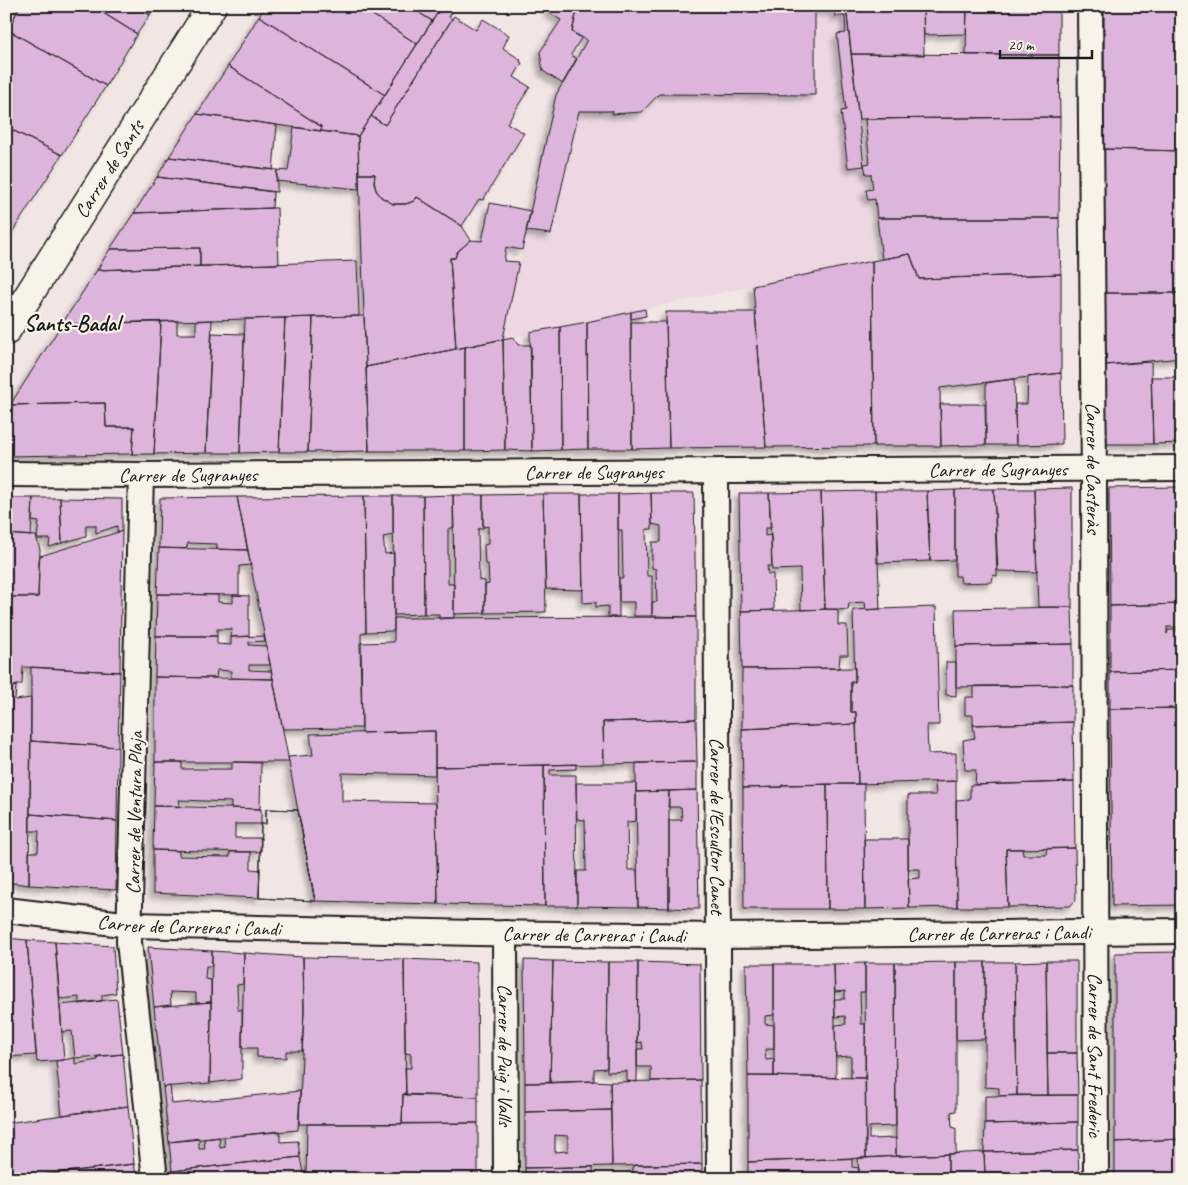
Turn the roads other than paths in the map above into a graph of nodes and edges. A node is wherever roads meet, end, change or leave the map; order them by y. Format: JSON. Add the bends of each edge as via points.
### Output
{"nodes":[{"id":1,"x":212,"y":6,"type":"edge"},
{"id":2,"x":1090,"y":6,"type":"edge"},
{"id":3,"x":6,"y":331,"type":"edge"},
{"id":4,"x":1094,"y":468,"type":"junction"},
{"id":5,"x":1182,"y":468,"type":"edge"},
{"id":6,"x":716,"y":472,"type":"junction"},
{"id":7,"x":6,"y":474,"type":"edge"},
{"id":8,"x":142,"y":475,"type":"junction"},
{"id":9,"x":6,"y":910,"type":"edge"},
{"id":10,"x":130,"y":925,"type":"junction"},
{"id":11,"x":1182,"y":930,"type":"edge"},
{"id":12,"x":1095,"y":931,"type":"junction"},
{"id":13,"x":505,"y":933,"type":"junction"},
{"id":14,"x":719,"y":936,"type":"junction"},
{"id":15,"x":155,"y":1179,"type":"edge"},
{"id":16,"x":506,"y":1179,"type":"edge"},
{"id":17,"x":719,"y":1179,"type":"edge"},
{"id":18,"x":1096,"y":1179,"type":"edge"}],
"edges":[{"from":1,"to":3,"type":"street","name":"Carrer de Sants"},
{"from":2,"to":4,"type":"street","name":"Carrer de Casteràs"},
{"from":4,"to":5,"type":"street","name":"Carrer de Sugranyes"},
{"from":4,"to":6,"type":"street","name":"Carrer de Sugranyes"},
{"from":4,"to":12,"type":"street","name":"Carrer de Casteràs"},
{"from":6,"to":8,"type":"street","name":"Carrer de Sugranyes"},
{"from":6,"to":14,"type":"street","name":"Carrer de l'Escultor Canet"},
{"from":7,"to":8,"type":"street","name":"Carrer de Sugranyes"},
{"from":8,"to":10,"type":"street","name":"Carrer de Ventura Plaja"},
{"from":9,"to":10,"type":"street","name":"Carrer de Carreras i Candi"},
{"from":10,"to":13,"type":"street","name":"Carrer de Carreras i Candi"},
{"from":10,"to":15,"type":"street","name":"Carrer de Ventura Plaja","via":[[129,942]]},
{"from":11,"to":12,"type":"street","name":"Carrer de Carreras i Candi"},
{"from":12,"to":14,"type":"street","name":"Carrer de Carreras i Candi"},
{"from":12,"to":18,"type":"street","name":"Carrer de Sant Frederic"},
{"from":13,"to":14,"type":"street","name":"Carrer de Carreras i Candi"},
{"from":13,"to":16,"type":"street","name":"Carrer de Puig i Valls"},
{"from":14,"to":17,"type":"street","name":"Carrer de l'Escultor Canet"}]}
